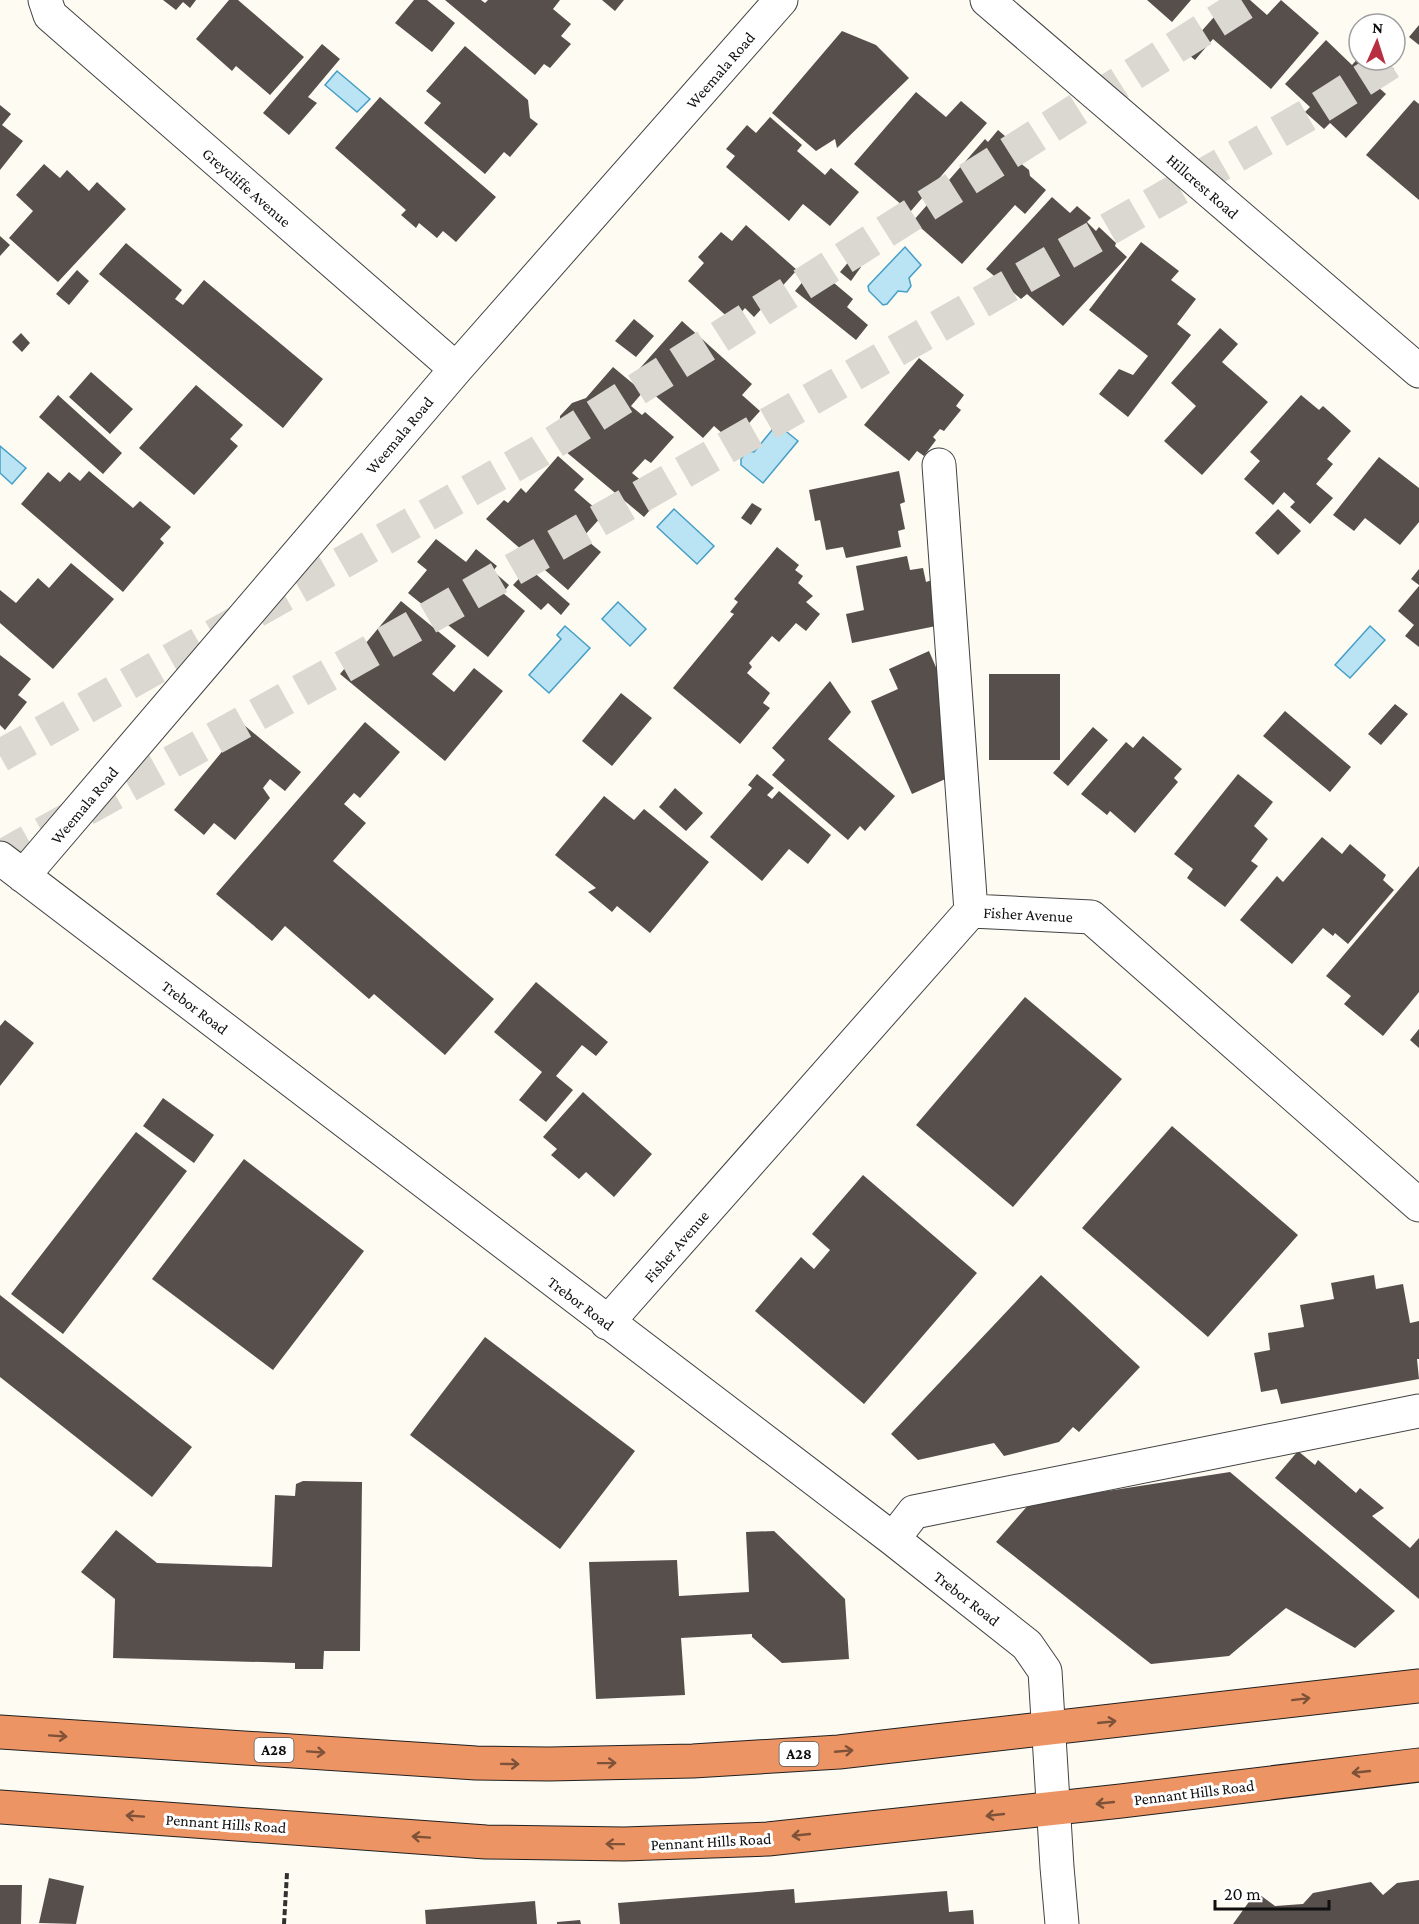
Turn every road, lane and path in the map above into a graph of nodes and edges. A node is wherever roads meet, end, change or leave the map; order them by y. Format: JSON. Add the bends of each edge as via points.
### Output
{"nodes":[{"id":1,"x":45,"y":0,"type":"edge"},
{"id":2,"x":781,"y":0,"type":"edge"},
{"id":3,"x":987,"y":0,"type":"edge"},
{"id":4,"x":456,"y":369,"type":"junction"},
{"id":5,"x":1419,"y":371,"type":"edge"},
{"id":6,"x":939,"y":465,"type":"dead end"},
{"id":7,"x":12,"y":867,"type":"edge"},
{"id":8,"x":971,"y":911,"type":"junction"},
{"id":9,"x":1419,"y":1205,"type":"edge"},
{"id":10,"x":607,"y":1323,"type":"junction"},
{"id":11,"x":1419,"y":1411,"type":"edge"},
{"id":12,"x":893,"y":1539,"type":"junction"},
{"id":13,"x":1419,"y":1686,"type":"edge"},
{"id":14,"x":1049,"y":1728,"type":"junction"},
{"id":15,"x":0,"y":1732,"type":"edge"},
{"id":16,"x":1419,"y":1765,"type":"edge"},
{"id":17,"x":0,"y":1807,"type":"edge"},
{"id":18,"x":1053,"y":1808,"type":"junction"},
{"id":19,"x":287,"y":1873,"type":"dead end"},
{"id":20,"x":284,"y":1924,"type":"edge"},
{"id":21,"x":1062,"y":1924,"type":"edge"}],
"edges":[{"from":1,"to":4,"type":"street","name":"Greycliffe Avenue","via":[[50,15]]},
{"from":2,"to":4,"type":"street","name":"Weemala Road"},
{"from":3,"to":5,"type":"street","name":"Hillcrest Road"},
{"from":4,"to":7,"type":"street","name":"Weemala Road"},
{"from":6,"to":8,"type":"street"},
{"from":7,"to":10,"type":"street","name":"Trebor Road"},
{"from":8,"to":9,"type":"street","name":"Fisher Avenue","via":[[1091,917]]},
{"from":8,"to":10,"type":"street","name":"Fisher Avenue"},
{"from":10,"to":12,"type":"street","name":"Trebor Road"},
{"from":11,"to":12,"type":"street","via":[[914,1512]]},
{"from":12,"to":14,"type":"street","name":"Trebor Road","via":[[1027,1645],[1045,1671]]},
{"from":14,"to":13,"type":"highway","number":"A28","one_way":true},
{"from":15,"to":14,"type":"highway","number":"A28","one_way":true,"via":[[476,1763],[549,1764],[839,1752]]},
{"from":14,"to":18,"type":"street","name":"Trebor Road"},
{"from":16,"to":18,"type":"highway","name":"Pennant Hills Road","one_way":true},
{"from":18,"to":17,"type":"highway","name":"Pennant Hills Road","one_way":true,"via":[[768,1839],[624,1844],[486,1842]]},
{"from":18,"to":21,"type":"street","name":"Trebor Road"},
{"from":19,"to":20,"type":"path"}]}
